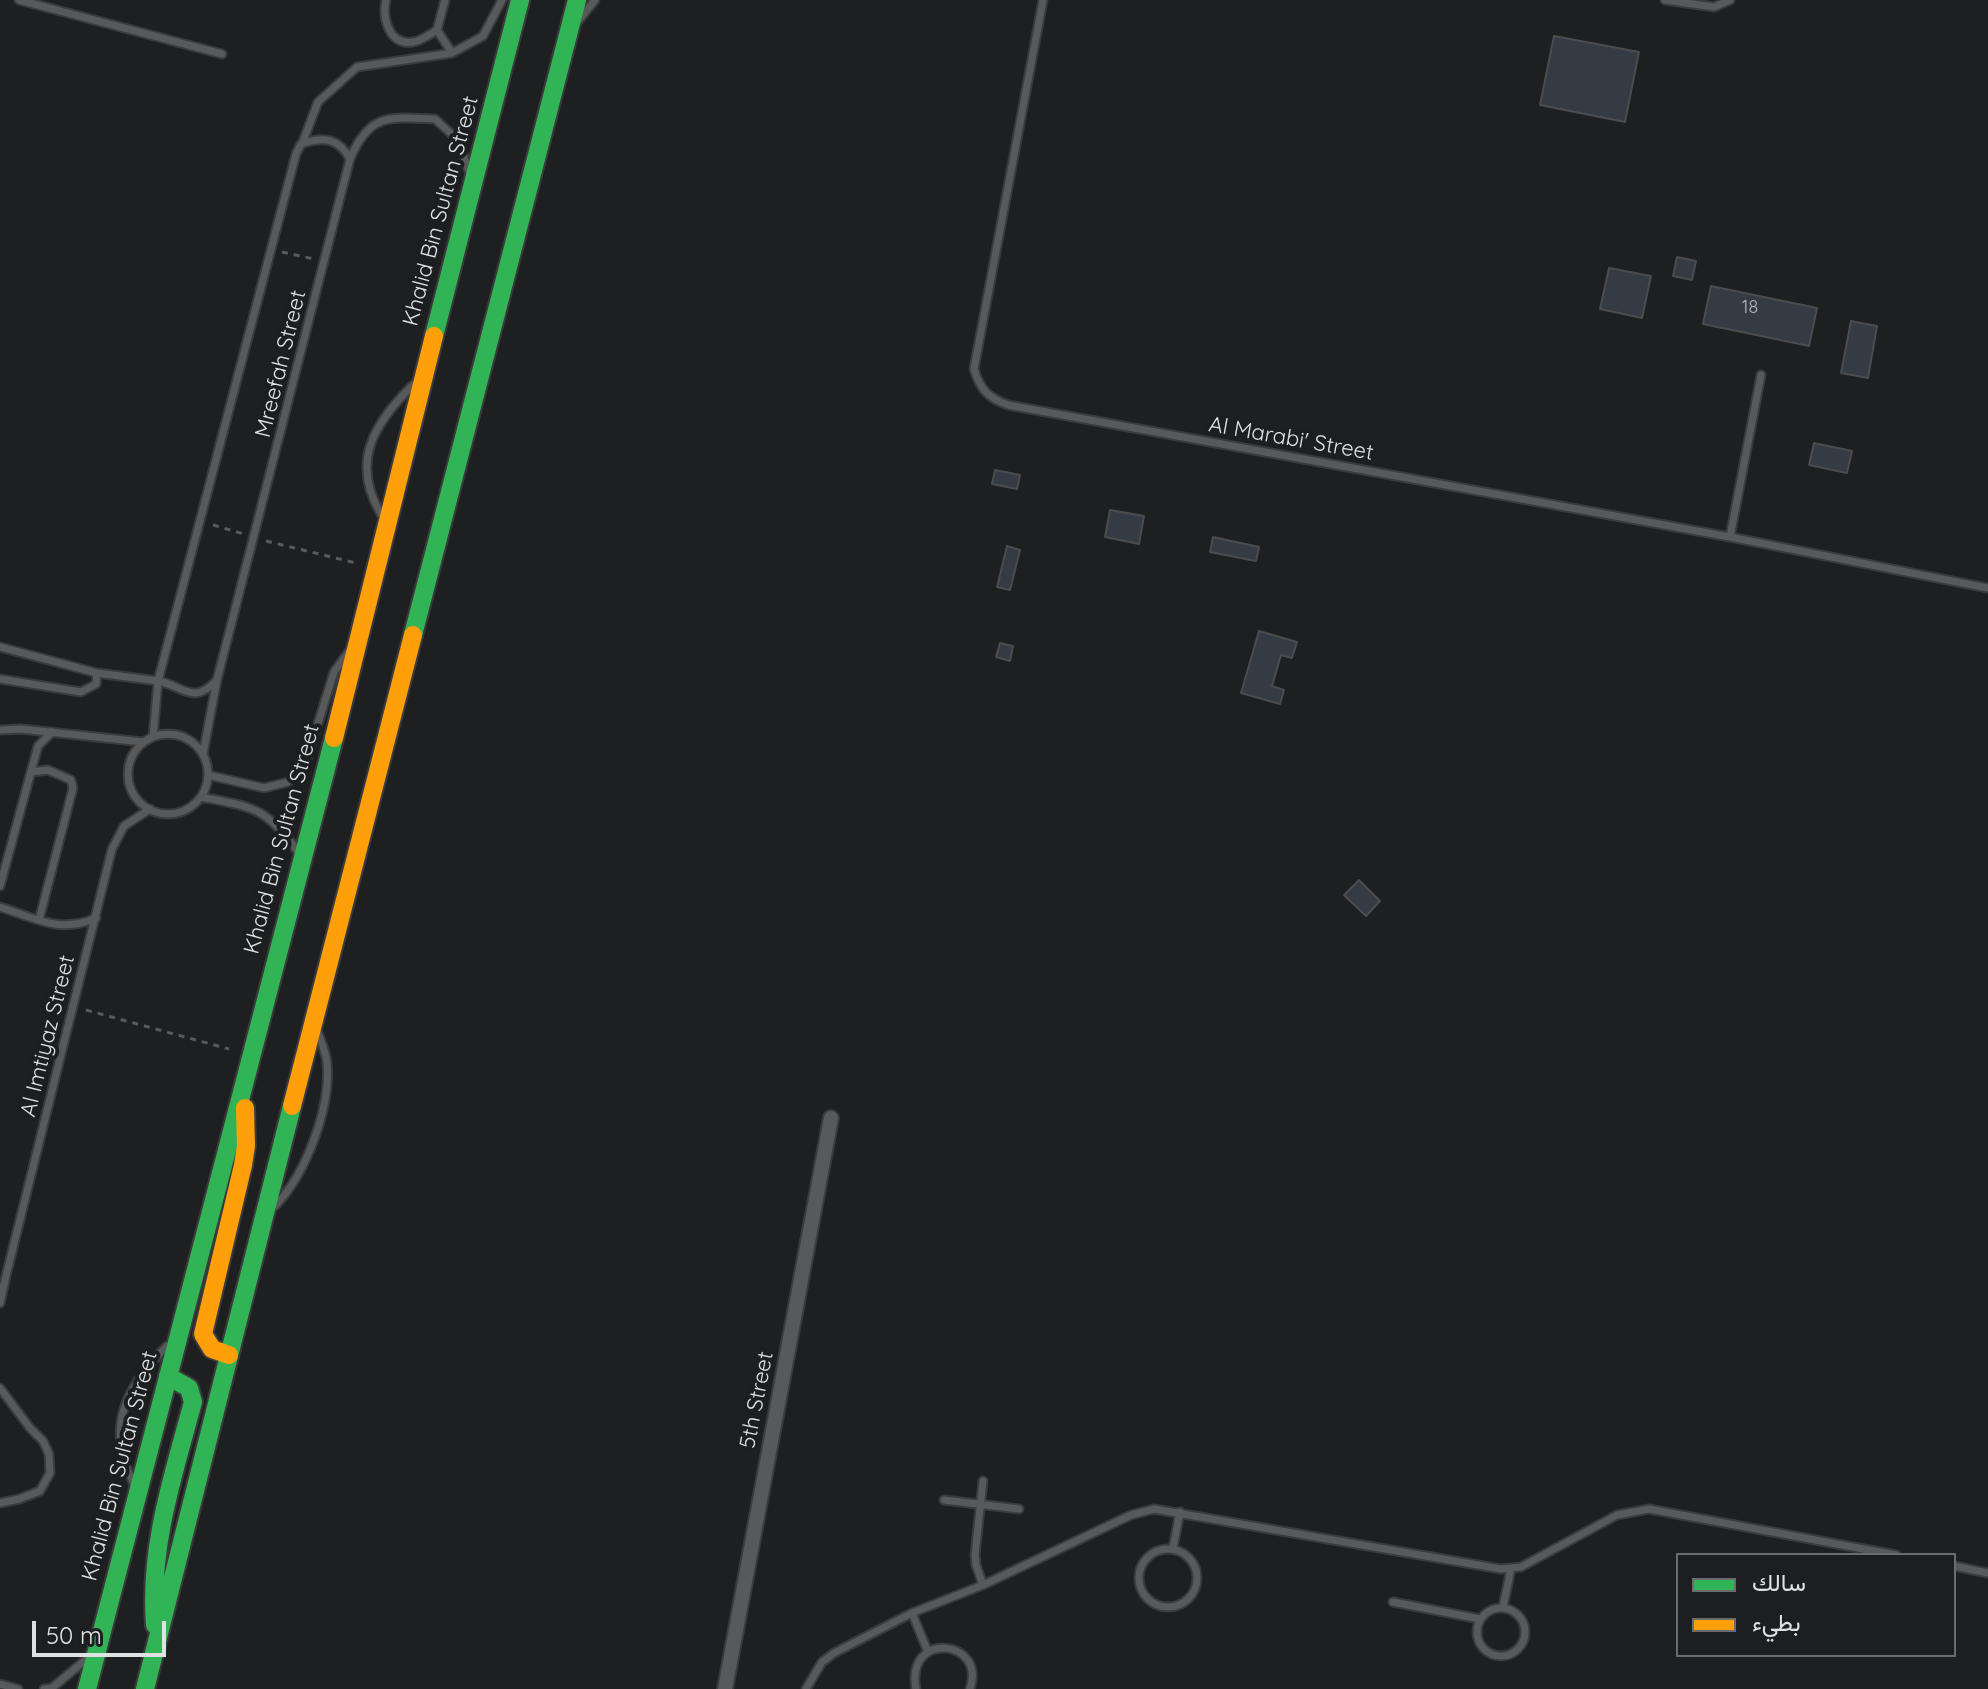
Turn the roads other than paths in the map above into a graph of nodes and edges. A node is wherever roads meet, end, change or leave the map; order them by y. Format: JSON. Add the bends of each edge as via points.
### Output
{"nodes":[{"id":1,"x":19,"y":0,"type":"edge"},
{"id":2,"x":386,"y":0,"type":"edge"},
{"id":3,"x":445,"y":0,"type":"edge"},
{"id":4,"x":502,"y":0,"type":"edge"},
{"id":5,"x":520,"y":0,"type":"edge"},
{"id":6,"x":577,"y":0,"type":"edge"},
{"id":7,"x":595,"y":0,"type":"edge"},
{"id":8,"x":1043,"y":0,"type":"edge"},
{"id":9,"x":1665,"y":0,"type":"edge"},
{"id":10,"x":1730,"y":0,"type":"edge"},
{"id":11,"x":437,"y":30,"type":"junction"},
{"id":12,"x":569,"y":32,"type":"junction"},
{"id":13,"x":452,"y":53,"type":"junction"},
{"id":14,"x":222,"y":54,"type":"dead end"},
{"id":15,"x":301,"y":144,"type":"junction"},
{"id":16,"x":350,"y":159,"type":"junction"},
{"id":17,"x":472,"y":181,"type":"junction"},
{"id":18,"x":423,"y":375,"type":"junction"},
{"id":19,"x":1761,"y":375,"type":"dead end"},
{"id":20,"x":386,"y":522,"type":"junction"},
{"id":21,"x":1730,"y":537,"type":"junction"},
{"id":22,"x":1988,"y":588,"type":"edge"},
{"id":23,"x":360,"y":640,"type":"junction"},
{"id":24,"x":0,"y":647,"type":"edge"},
{"id":25,"x":97,"y":673,"type":"junction"},
{"id":26,"x":0,"y":679,"type":"edge"},
{"id":27,"x":217,"y":680,"type":"junction"},
{"id":28,"x":158,"y":681,"type":"junction"},
{"id":29,"x":0,"y":727,"type":"edge"},
{"id":30,"x":52,"y":732,"type":"junction"},
{"id":31,"x":153,"y":737,"type":"junction"},
{"id":32,"x":143,"y":742,"type":"junction"},
{"id":33,"x":203,"y":754,"type":"junction"},
{"id":34,"x":31,"y":772,"type":"junction"},
{"id":35,"x":208,"y":775,"type":"junction"},
{"id":36,"x":201,"y":797,"type":"junction"},
{"id":37,"x":150,"y":809,"type":"junction"},
{"id":38,"x":302,"y":858,"type":"junction"},
{"id":39,"x":0,"y":886,"type":"edge"},
{"id":40,"x":0,"y":907,"type":"edge"},
{"id":41,"x":96,"y":918,"type":"junction"},
{"id":42,"x":39,"y":920,"type":"junction"},
{"id":43,"x":313,"y":1022,"type":"junction"},
{"id":44,"x":242,"y":1091,"type":"junction"},
{"id":45,"x":831,"y":1118,"type":"dead end"},
{"id":46,"x":265,"y":1216,"type":"junction"},
{"id":47,"x":2,"y":1287,"type":"edge"},
{"id":48,"x":0,"y":1303,"type":"edge"},
{"id":49,"x":180,"y":1333,"type":"junction"},
{"id":50,"x":229,"y":1355,"type":"junction"},
{"id":51,"x":168,"y":1376,"type":"junction"},
{"id":52,"x":0,"y":1388,"type":"edge"},
{"id":53,"x":983,"y":1481,"type":"dead end"},
{"id":54,"x":138,"y":1491,"type":"junction"},
{"id":55,"x":944,"y":1500,"type":"dead end"},
{"id":56,"x":0,"y":1503,"type":"edge"},
{"id":57,"x":981,"y":1505,"type":"junction"},
{"id":58,"x":1019,"y":1509,"type":"dead end"},
{"id":59,"x":1180,"y":1512,"type":"junction"},
{"id":60,"x":1173,"y":1548,"type":"junction"},
{"id":61,"x":1885,"y":1553,"type":"edge"},
{"id":62,"x":1956,"y":1566,"type":"edge"},
{"id":63,"x":1511,"y":1569,"type":"junction"},
{"id":64,"x":1988,"y":1573,"type":"edge"},
{"id":65,"x":983,"y":1585,"type":"junction"},
{"id":66,"x":1393,"y":1602,"type":"dead end"},
{"id":67,"x":1503,"y":1607,"type":"junction"},
{"id":68,"x":912,"y":1613,"type":"junction"},
{"id":69,"x":1480,"y":1619,"type":"junction"},
{"id":70,"x":157,"y":1642,"type":"junction"},
{"id":71,"x":97,"y":1650,"type":"junction"},
{"id":72,"x":928,"y":1652,"type":"junction"},
{"id":73,"x":0,"y":1684,"type":"edge"},
{"id":74,"x":18,"y":1689,"type":"edge"},
{"id":75,"x":44,"y":1689,"type":"edge"},
{"id":76,"x":87,"y":1689,"type":"edge"},
{"id":77,"x":145,"y":1689,"type":"edge"},
{"id":78,"x":725,"y":1689,"type":"edge"},
{"id":79,"x":806,"y":1689,"type":"edge"},
{"id":80,"x":916,"y":1689,"type":"edge"},
{"id":81,"x":970,"y":1689,"type":"edge"}],
"edges":[{"from":1,"to":14,"type":"lane"},
{"from":2,"to":11,"type":"lane","via":[[387,29],[403,41],[414,42]]},
{"from":3,"to":11,"type":"lane"},
{"from":4,"to":13,"type":"lane","via":[[483,36]]},
{"from":5,"to":17,"type":"main road","name":"Khalid Bin Sultan Street"},
{"from":6,"to":12,"type":"main road"},
{"from":7,"to":12,"type":"lane"},
{"from":8,"to":21,"type":"lane","name":"Al Marabi' Street","via":[[974,369],[979,386],[991,399]]},
{"from":9,"to":10,"type":"lane","via":[[1714,7]]},
{"from":11,"to":13,"type":"lane"},
{"from":12,"to":43,"type":"main road"},
{"from":13,"to":15,"type":"lane","via":[[357,67],[318,102]]},
{"from":15,"to":16,"type":"lane","via":[[325,138],[345,149]]},
{"from":15,"to":28,"type":"lane"},
{"from":16,"to":17,"type":"lane","name":"Mreefah Street","via":[[372,124],[402,117],[435,119],[458,140]]},
{"from":16,"to":27,"type":"lane","name":"Mreefah Street"},
{"from":17,"to":18,"type":"main road","name":"Khalid Bin Sultan Street"},
{"from":18,"to":20,"type":"main road","name":"Khalid Bin Sultan Street"},
{"from":18,"to":20,"type":"lane","via":[[381,419],[372,438],[367,478]]},
{"from":19,"to":21,"type":"lane"},
{"from":20,"to":23,"type":"main road","name":"Khalid Bin Sultan Street"},
{"from":21,"to":22,"type":"lane","name":"Al Marabi' Street"},
{"from":23,"to":35,"type":"lane","via":[[334,672],[307,759],[288,782],[264,788]]},
{"from":23,"to":38,"type":"main road","name":"Khalid Bin Sultan Street"},
{"from":24,"to":25,"type":"lane"},
{"from":25,"to":26,"type":"lane","via":[[96,684],[81,692]]},
{"from":25,"to":28,"type":"lane"},
{"from":27,"to":28,"type":"lane","via":[[200,693],[189,694]]},
{"from":27,"to":33,"type":"lane","name":"Mreefah Street"},
{"from":28,"to":31,"type":"lane"},
{"from":29,"to":30,"type":"lane"},
{"from":30,"to":32,"type":"lane"},
{"from":30,"to":34,"type":"lane","via":[[38,746]]},
{"from":31,"to":32,"type":"lane"},
{"from":31,"to":33,"type":"lane","via":[[176,734]]},
{"from":32,"to":37,"type":"lane","via":[[130,761],[129,783]]},
{"from":33,"to":35,"type":"lane"},
{"from":34,"to":39,"type":"lane"},
{"from":34,"to":42,"type":"lane","via":[[48,770],[71,780],[73,788]]},
{"from":35,"to":36,"type":"lane"},
{"from":36,"to":37,"type":"lane","via":[[183,811]]},
{"from":36,"to":38,"type":"lane","via":[[261,811]]},
{"from":37,"to":41,"type":"lane","name":"Al Imtiyaz Street","via":[[124,826],[112,849]]},
{"from":38,"to":44,"type":"main road","name":"Khalid Bin Sultan Street"},
{"from":40,"to":42,"type":"lane"},
{"from":41,"to":42,"type":"lane","via":[[60,927]]},
{"from":41,"to":47,"type":"lane","name":"Al Imtiyaz Street"},
{"from":43,"to":46,"type":"main road"},
{"from":43,"to":46,"type":"lane","via":[[327,1061],[318,1123],[299,1176]]},
{"from":44,"to":49,"type":"main road","name":"Khalid Bin Sultan Street"},
{"from":44,"to":50,"type":"main road","via":[[243,1165],[203,1334],[212,1349]]},
{"from":45,"to":78,"type":"street","name":"5th Street"},
{"from":46,"to":50,"type":"main road"},
{"from":47,"to":48,"type":"lane","name":"Al Imtiyaz Street"},
{"from":49,"to":51,"type":"main road","name":"Khalid Bin Sultan Street"},
{"from":49,"to":54,"type":"lane","via":[[141,1372],[121,1423],[123,1464]]},
{"from":50,"to":70,"type":"main road"},
{"from":51,"to":54,"type":"main road","name":"Khalid Bin Sultan Street"},
{"from":51,"to":70,"type":"main road","via":[[189,1386],[193,1402],[155,1554]]},
{"from":52,"to":56,"type":"lane","via":[[43,1441],[50,1473],[40,1491]]},
{"from":53,"to":57,"type":"lane"},
{"from":54,"to":71,"type":"main road","name":"Khalid Bin Sultan Street"},
{"from":55,"to":57,"type":"lane"},
{"from":57,"to":58,"type":"lane"},
{"from":57,"to":65,"type":"lane","via":[[975,1555]]},
{"from":59,"to":60,"type":"lane"},
{"from":59,"to":63,"type":"lane"},
{"from":59,"to":65,"type":"lane","via":[[1142,1510]]},
{"from":60,"to":60,"type":"lane","via":[[1147,1557],[1140,1570],[1139,1584],[1157,1605],[1184,1603],[1198,1578],[1186,1554]]},
{"from":61,"to":63,"type":"lane","via":[[1649,1509],[1617,1515]]},
{"from":62,"to":64,"type":"lane"},
{"from":63,"to":67,"type":"lane"},
{"from":65,"to":68,"type":"lane"},
{"from":66,"to":69,"type":"lane"},
{"from":67,"to":69,"type":"lane"},
{"from":67,"to":69,"type":"lane","via":[[1523,1621],[1521,1645],[1512,1654],[1488,1653],[1479,1644]]},
{"from":68,"to":72,"type":"lane"},
{"from":68,"to":79,"type":"lane","via":[[834,1653]]},
{"from":70,"to":77,"type":"main road"},
{"from":71,"to":75,"type":"lane","via":[[69,1676]]},
{"from":71,"to":76,"type":"main road","name":"Khalid Bin Sultan Street"},
{"from":72,"to":80,"type":"lane","via":[[918,1662]]},
{"from":72,"to":81,"type":"lane","via":[[956,1649],[967,1658],[973,1671]]},
{"from":73,"to":74,"type":"lane"}]}
